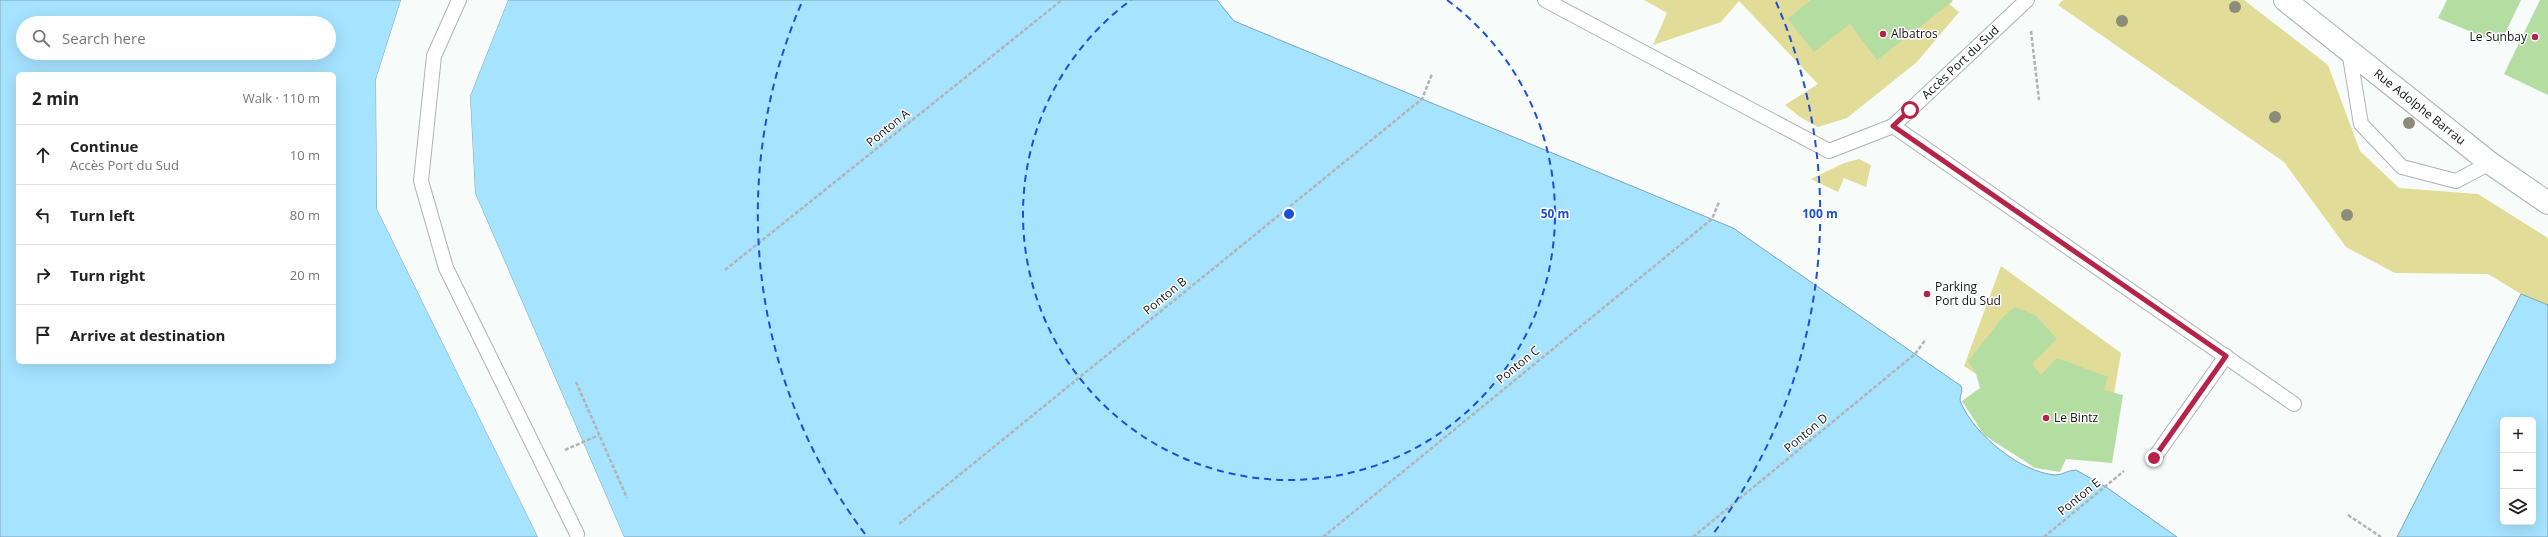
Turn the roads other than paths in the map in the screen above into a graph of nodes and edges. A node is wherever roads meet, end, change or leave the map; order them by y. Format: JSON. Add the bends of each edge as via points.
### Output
{"nodes":[{"id":1,"x":459,"y":0,"type":"edge"},
{"id":2,"x":1545,"y":0,"type":"edge"},
{"id":3,"x":2027,"y":0,"type":"edge"},
{"id":4,"x":2285,"y":0,"type":"edge"},
{"id":5,"x":2350,"y":51,"type":"junction"},
{"id":6,"x":1893,"y":126,"type":"junction"},
{"id":7,"x":2490,"y":163,"type":"junction"},
{"id":8,"x":2548,"y":203,"type":"edge"},
{"id":9,"x":2226,"y":356,"type":"junction"},
{"id":10,"x":2294,"y":404,"type":"dead end"},
{"id":11,"x":2154,"y":458,"type":"dead end"},
{"id":12,"x":577,"y":534,"type":"dead end"}],
"edges":[{"from":1,"to":12,"type":"lane","via":[[434,56],[421,181],[446,268]]},
{"from":2,"to":6,"type":"lane","via":[[1829,151]]},
{"from":3,"to":6,"type":"lane","name":"Accès Port du Sud"},
{"from":4,"to":5,"type":"street","name":"Rue Adolphe Barrau"},
{"from":5,"to":7,"type":"street","name":"Rue Adolphe Barrau"},
{"from":5,"to":7,"type":"lane","name":"Rue Adolphe Barrau","via":[[2361,124],[2402,167],[2456,181]]},
{"from":6,"to":9,"type":"lane"},
{"from":7,"to":8,"type":"street","name":"Rue Adolphe Barrau"},
{"from":9,"to":10,"type":"lane"},
{"from":9,"to":11,"type":"lane"}]}
